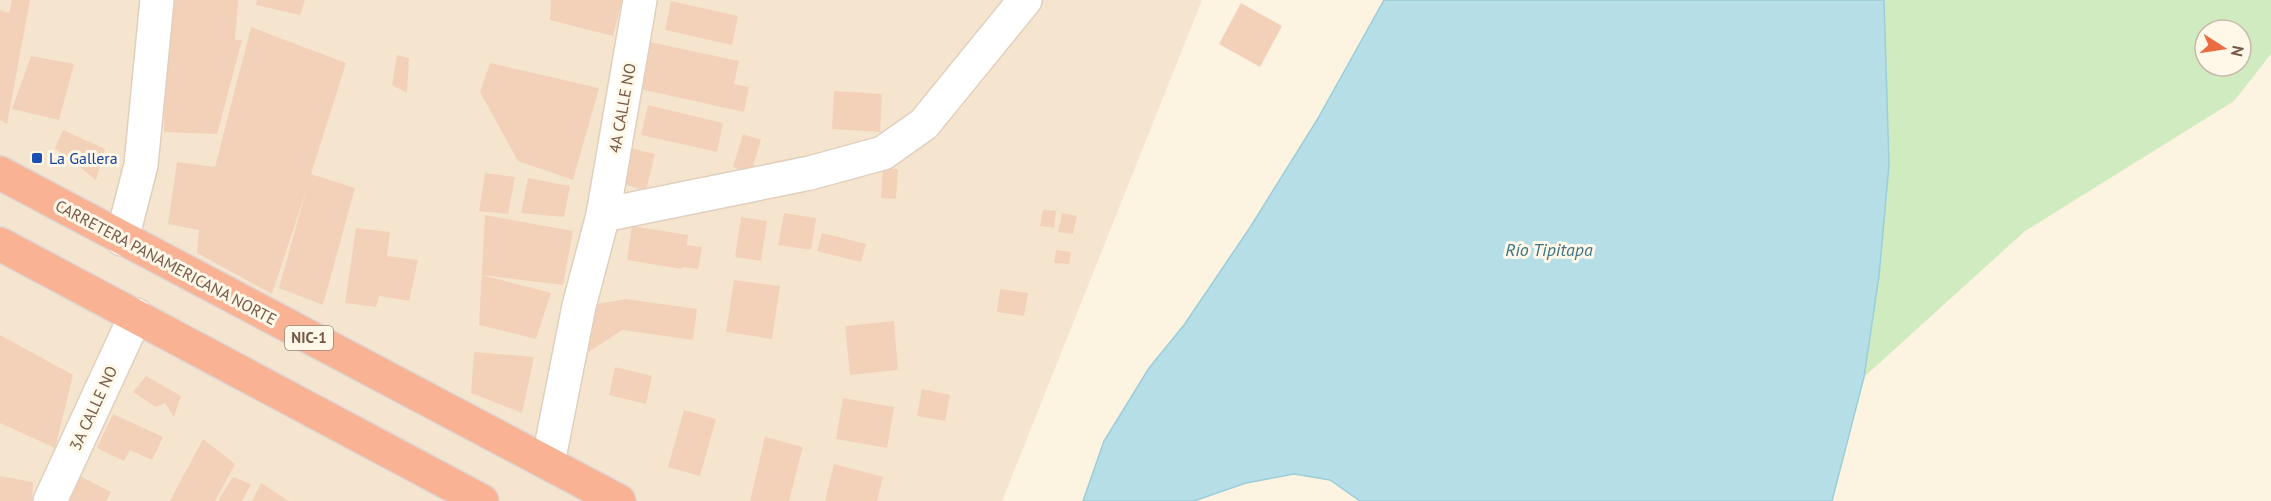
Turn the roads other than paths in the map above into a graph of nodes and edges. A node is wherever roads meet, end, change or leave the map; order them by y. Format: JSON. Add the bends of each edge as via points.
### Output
{"nodes":[{"id":1,"x":157,"y":0,"type":"edge"},
{"id":2,"x":640,"y":0,"type":"edge"},
{"id":3,"x":1009,"y":7,"type":"edge"},
{"id":4,"x":0,"y":173,"type":"edge"},
{"id":5,"x":603,"y":215,"type":"junction"},
{"id":6,"x":122,"y":239,"type":"junction"},
{"id":7,"x":0,"y":244,"type":"edge"},
{"id":8,"x":136,"y":315,"type":"junction"},
{"id":9,"x":548,"y":463,"type":"junction"},
{"id":10,"x":50,"y":501,"type":"edge"},
{"id":11,"x":482,"y":501,"type":"edge"},
{"id":12,"x":620,"y":501,"type":"edge"}],
"edges":[{"from":1,"to":6,"type":"street","via":[[141,165]]},
{"from":2,"to":5,"type":"street","name":"4A CALLE NO"},
{"from":3,"to":5,"type":"street","via":[[924,124],[883,153],[810,173]]},
{"from":4,"to":6,"type":"highway","name":"CARRETERA PANAMERICANA NORTE","number":"NIC-1"},
{"from":5,"to":9,"type":"street","name":"4A CALLE NO","via":[[579,306]]},
{"from":6,"to":9,"type":"highway","name":"CARRETERA PANAMERICANA NORTE","number":"NIC-1"},
{"from":7,"to":8,"type":"highway"},
{"from":8,"to":10,"type":"street","name":"3A CALLE NO"},
{"from":8,"to":11,"type":"highway"},
{"from":9,"to":12,"type":"highway","name":"CARRETERA PANAMERICANA NORTE","number":"NIC-1"}]}
